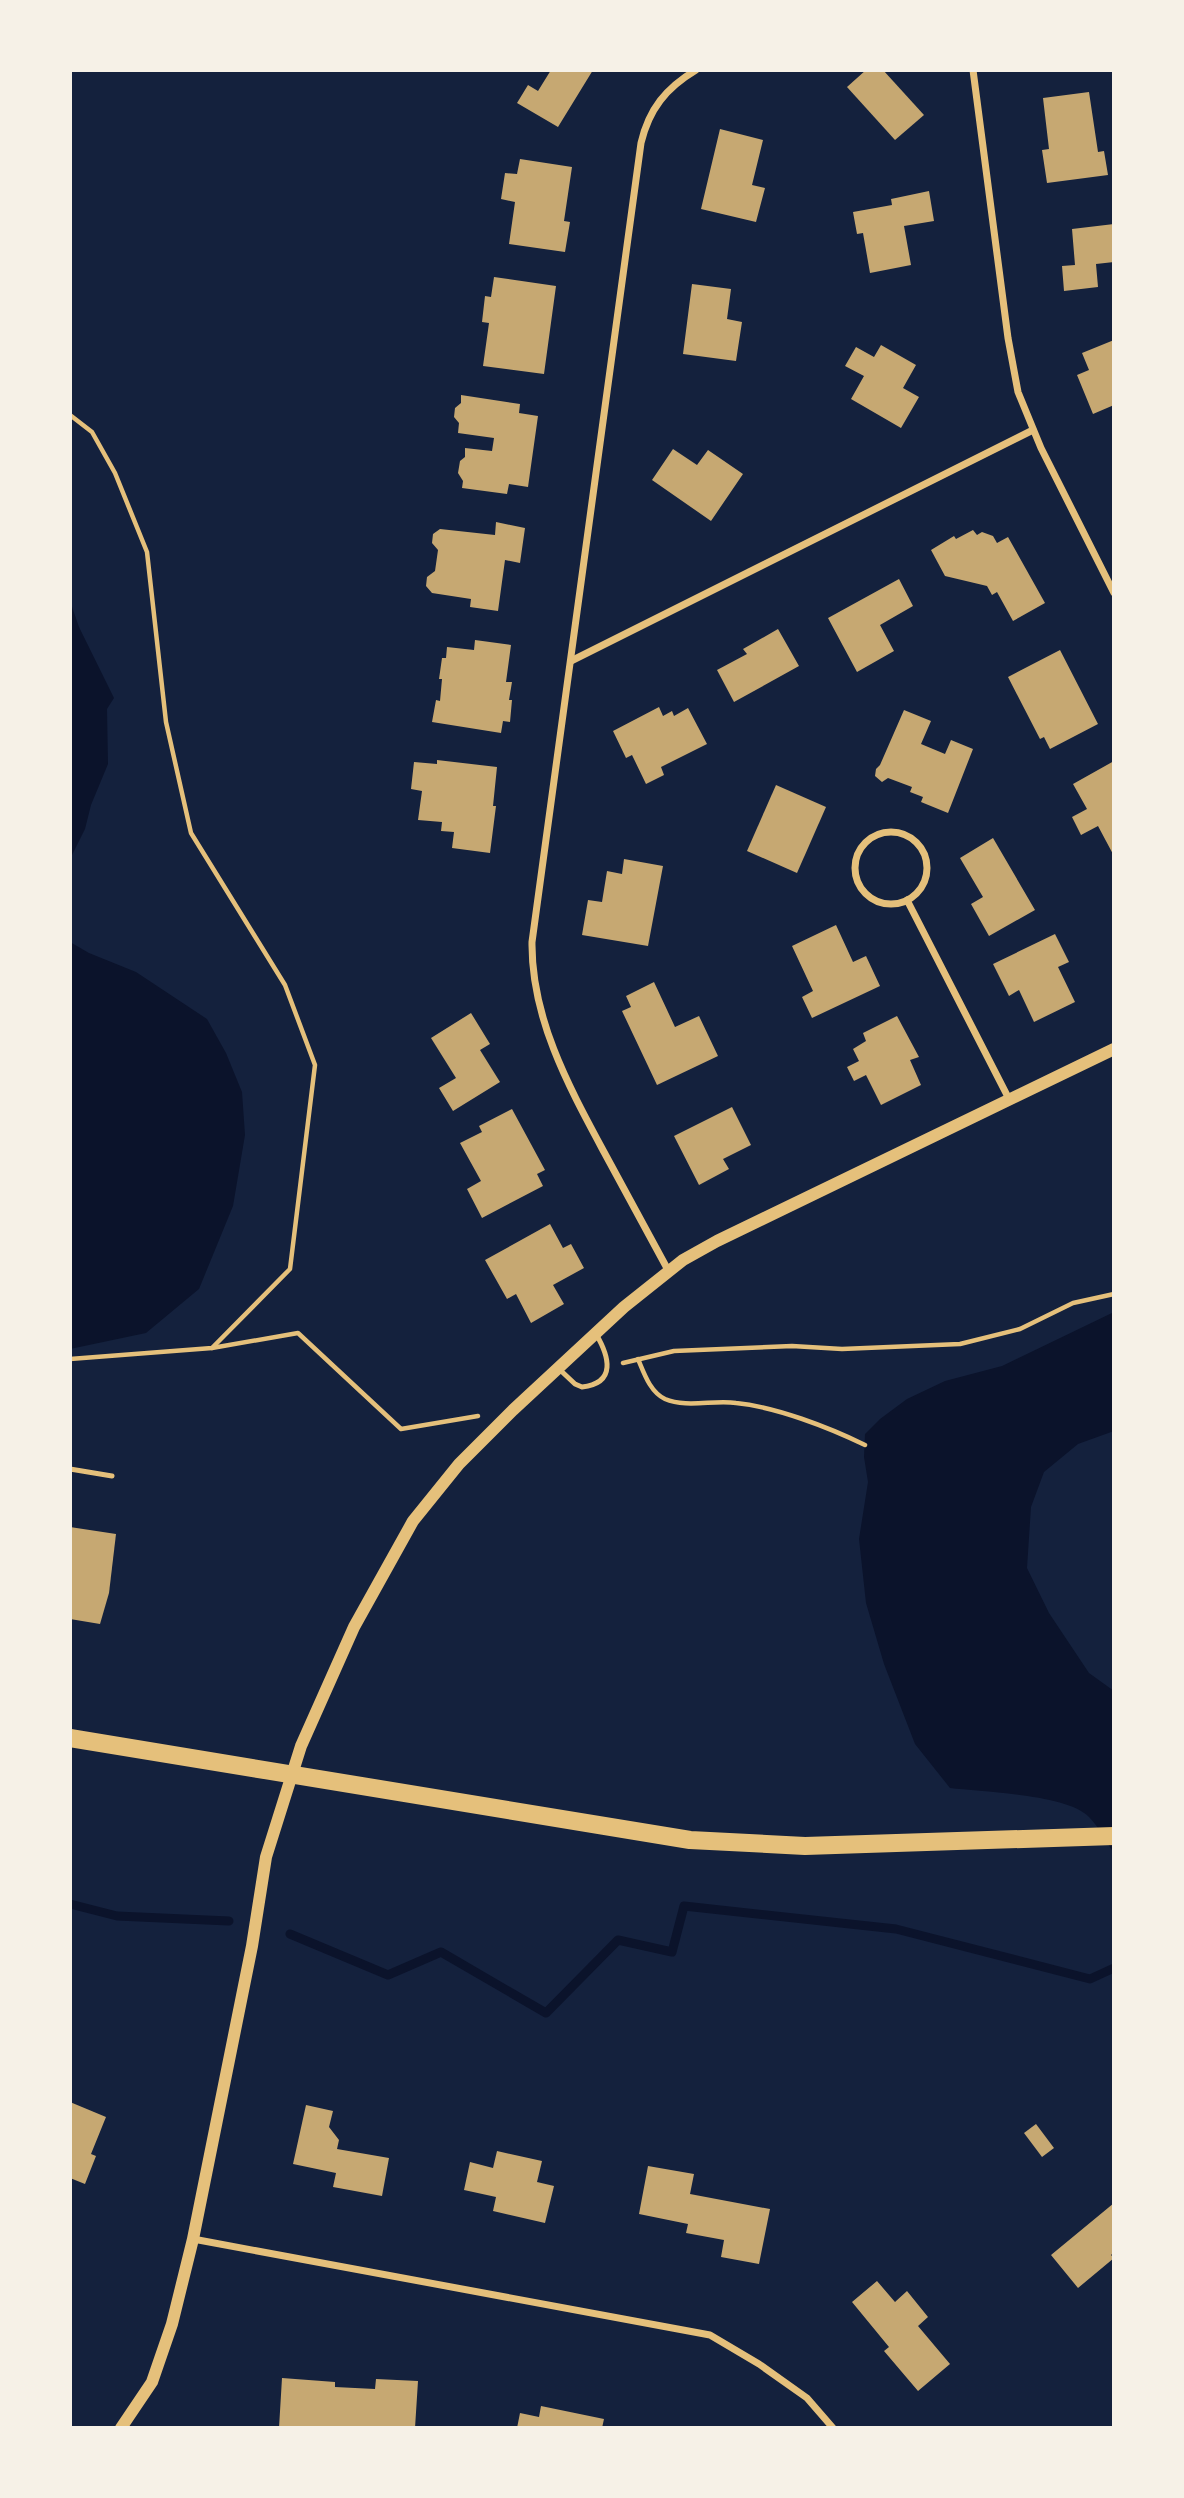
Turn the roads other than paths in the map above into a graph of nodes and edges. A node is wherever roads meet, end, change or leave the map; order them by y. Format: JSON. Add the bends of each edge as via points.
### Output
{"nodes":[{"id":1,"x":696,"y":70,"type":"edge"},
{"id":2,"x":973,"y":70,"type":"edge"},
{"id":3,"x":1033,"y":430,"type":"junction"},
{"id":4,"x":1114,"y":593,"type":"edge"},
{"id":5,"x":571,"y":661,"type":"junction"},
{"id":6,"x":907,"y":900,"type":"junction"},
{"id":7,"x":1114,"y":1048,"type":"edge"},
{"id":8,"x":1009,"y":1099,"type":"junction"},
{"id":9,"x":668,"y":1270,"type":"junction"},
{"id":10,"x":596,"y":1333,"type":"junction"},
{"id":11,"x":558,"y":1368,"type":"junction"},
{"id":12,"x":70,"y":1469,"type":"edge"},
{"id":13,"x":112,"y":1476,"type":"dead end"},
{"id":14,"x":70,"y":1738,"type":"edge"},
{"id":15,"x":290,"y":1775,"type":"junction"},
{"id":16,"x":1114,"y":1836,"type":"edge"},
{"id":17,"x":193,"y":2239,"type":"junction"},
{"id":18,"x":121,"y":2428,"type":"edge"},
{"id":19,"x":833,"y":2428,"type":"edge"}],
"edges":[{"from":1,"to":5,"type":"street","via":[[659,100],[641,143]]},
{"from":2,"to":3,"type":"street","via":[[1011,357]]},
{"from":3,"to":4,"type":"street"},
{"from":3,"to":5,"type":"street"},
{"from":5,"to":9,"type":"street","via":[[532,942],[533,978],[545,1027],[570,1086]]},
{"from":6,"to":6,"type":"street","via":[[923,883],[926,860],[921,849],[914,840],[892,832],[870,839],[856,858],[857,882],[873,900],[896,904]]},
{"from":6,"to":8,"type":"street"},
{"from":7,"to":8,"type":"street"},
{"from":8,"to":9,"type":"street","via":[[717,1241]]},
{"from":9,"to":10,"type":"street"},
{"from":10,"to":11,"type":"street"},
{"from":10,"to":11,"type":"lane","via":[[608,1366],[598,1381],[582,1387]]},
{"from":11,"to":15,"type":"street","via":[[442,1483],[407,1531],[339,1657]]},
{"from":12,"to":13,"type":"lane"},
{"from":14,"to":15,"type":"main road"},
{"from":15,"to":16,"type":"main road","via":[[720,1843],[815,1846]]},
{"from":15,"to":17,"type":"street","via":[[266,1857]]},
{"from":17,"to":18,"type":"street","via":[[159,2365]]},
{"from":17,"to":19,"type":"street","via":[[710,2335],[807,2398]]}]}
